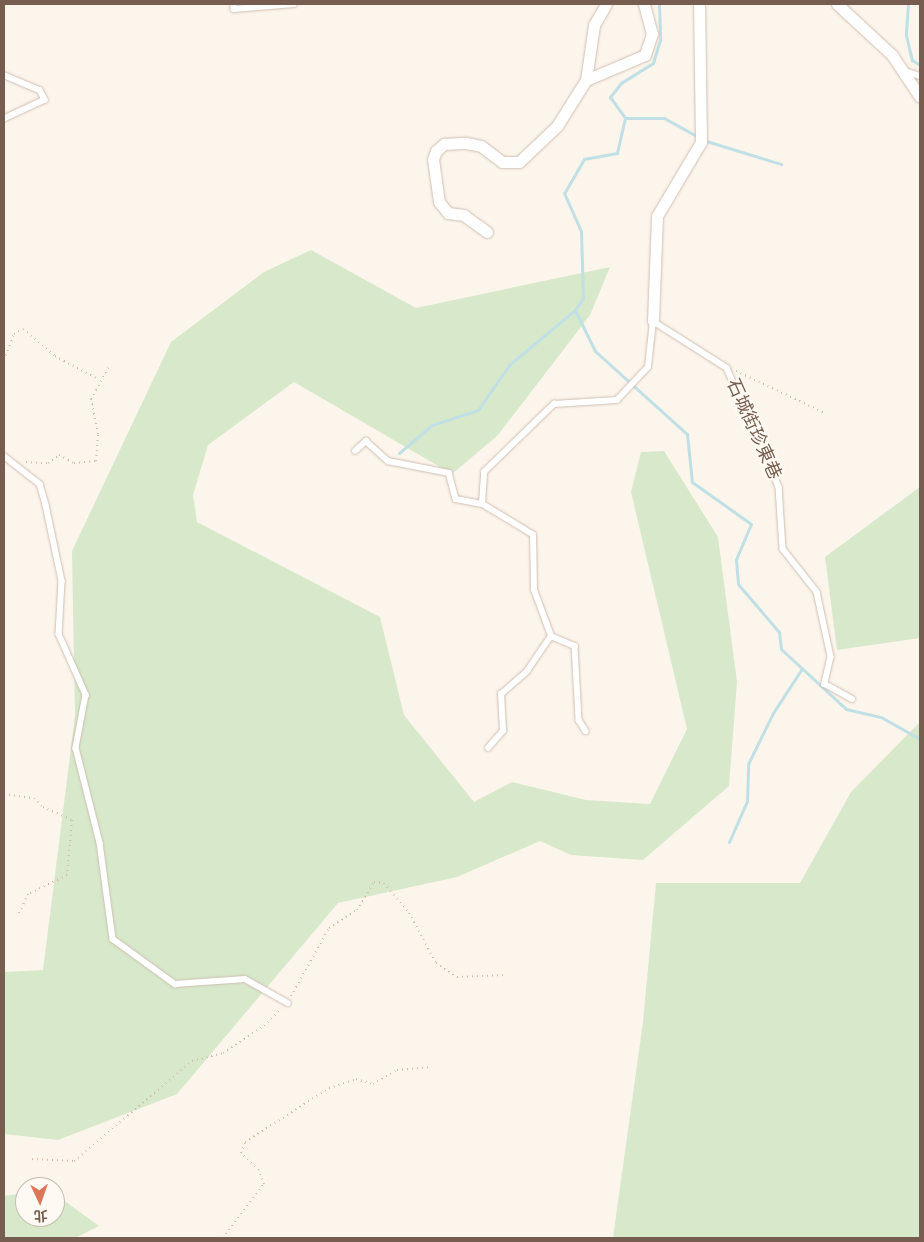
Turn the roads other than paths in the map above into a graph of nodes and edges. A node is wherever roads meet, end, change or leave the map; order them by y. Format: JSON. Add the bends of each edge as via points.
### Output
{"nodes":[{"id":1,"x":234,"y":4,"type":"edge"},
{"id":2,"x":294,"y":4,"type":"edge"},
{"id":3,"x":606,"y":4,"type":"edge"},
{"id":4,"x":644,"y":4,"type":"edge"},
{"id":5,"x":698,"y":4,"type":"edge"},
{"id":6,"x":837,"y":4,"type":"edge"},
{"id":7,"x":903,"y":70,"type":"junction"},
{"id":8,"x":4,"y":75,"type":"edge"},
{"id":9,"x":920,"y":76,"type":"edge"},
{"id":10,"x":586,"y":80,"type":"junction"},
{"id":11,"x":920,"y":97,"type":"edge"},
{"id":12,"x":4,"y":119,"type":"edge"},
{"id":13,"x":487,"y":232,"type":"dead end"},
{"id":14,"x":653,"y":321,"type":"junction"},
{"id":15,"x":355,"y":451,"type":"dead end"},
{"id":16,"x":4,"y":456,"type":"edge"},
{"id":17,"x":482,"y":504,"type":"junction"},
{"id":18,"x":552,"y":636,"type":"junction"},
{"id":19,"x":852,"y":698,"type":"dead end"},
{"id":20,"x":586,"y":730,"type":"dead end"},
{"id":21,"x":488,"y":748,"type":"dead end"},
{"id":22,"x":288,"y":1003,"type":"road end"}],
"edges":[{"from":1,"to":2,"type":"lane","via":[[234,9]]},
{"from":3,"to":10,"type":"street","via":[[594,25]]},
{"from":4,"to":10,"type":"street","via":[[652,34],[645,55]]},
{"from":5,"to":14,"type":"street","via":[[701,142],[657,216]]},
{"from":6,"to":7,"type":"street"},
{"from":7,"to":9,"type":"lane"},
{"from":7,"to":11,"type":"street"},
{"from":8,"to":12,"type":"lane","via":[[40,90],[45,100]]},
{"from":10,"to":13,"type":"street","via":[[558,126],[519,162],[502,162],[481,146],[466,142],[444,144],[436,151],[433,159],[439,202],[448,212],[464,215]]},
{"from":14,"to":17,"type":"lane","via":[[648,367],[617,400],[554,404],[484,472]]},
{"from":14,"to":19,"type":"lane","name":"石城街珍東巷","via":[[727,368],[779,486],[783,549],[817,592],[831,657],[825,684]]},
{"from":15,"to":17,"type":"lane","via":[[366,442],[388,461],[449,473],[456,499]]},
{"from":16,"to":22,"type":"lane","via":[[40,484],[46,505],[62,581],[58,628],[86,695],[76,748],[100,843],[113,939],[176,984],[245,980]]},
{"from":17,"to":18,"type":"lane","via":[[533,536],[534,590]]},
{"from":18,"to":20,"type":"lane","via":[[575,646],[579,720]]},
{"from":18,"to":21,"type":"lane","via":[[527,671],[501,694],[503,731]]}]}
